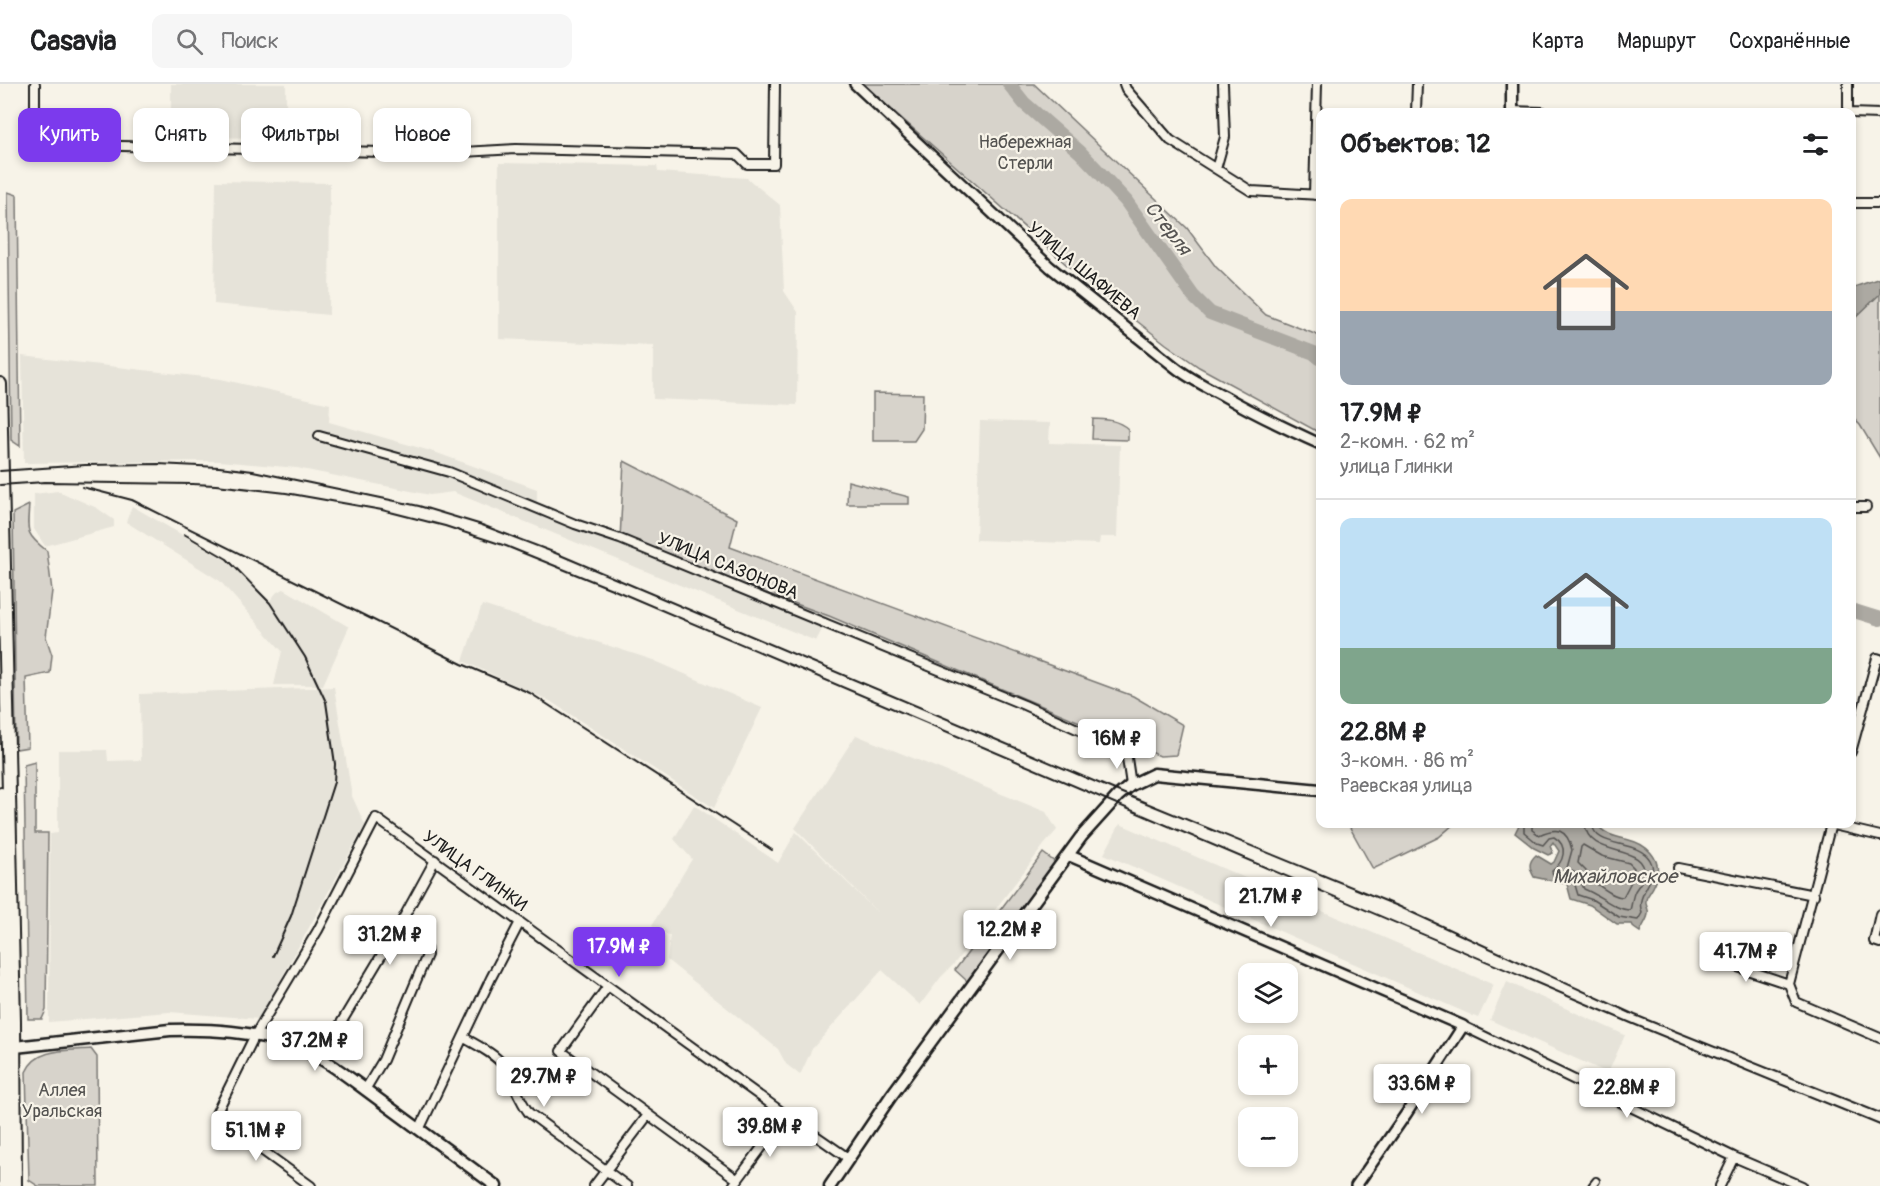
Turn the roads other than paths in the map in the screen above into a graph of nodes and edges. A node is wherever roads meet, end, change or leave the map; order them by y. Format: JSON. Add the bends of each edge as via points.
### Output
{"nodes":[{"id":1,"x":35,"y":84,"type":"edge"},
{"id":2,"x":775,"y":84,"type":"edge"},
{"id":3,"x":855,"y":84,"type":"edge"},
{"id":4,"x":1124,"y":84,"type":"edge"},
{"id":5,"x":1223,"y":84,"type":"edge"},
{"id":6,"x":1317,"y":84,"type":"edge"},
{"id":7,"x":1417,"y":84,"type":"edge"},
{"id":8,"x":1512,"y":84,"type":"edge"},
{"id":9,"x":1848,"y":84,"type":"edge"},
{"id":10,"x":1317,"y":108,"type":"edge"},
{"id":11,"x":1416,"y":108,"type":"edge"},
{"id":12,"x":1512,"y":108,"type":"edge"},
{"id":13,"x":1850,"y":108,"type":"edge"},
{"id":14,"x":1856,"y":113,"type":"edge"},
{"id":15,"x":1880,"y":114,"type":"edge"},
{"id":16,"x":1216,"y":169,"type":"junction"},
{"id":17,"x":1316,"y":195,"type":"edge"},
{"id":18,"x":1856,"y":203,"type":"edge"},
{"id":19,"x":1880,"y":203,"type":"edge"},
{"id":20,"x":0,"y":384,"type":"edge"},
{"id":21,"x":319,"y":436,"type":"dead end"},
{"id":22,"x":1316,"y":442,"type":"edge"},
{"id":23,"x":1856,"y":507,"type":"edge"},
{"id":24,"x":1866,"y":507,"type":"dead end"},
{"id":25,"x":1878,"y":658,"type":"edge"},
{"id":26,"x":1856,"y":735,"type":"edge"},
{"id":27,"x":0,"y":762,"type":"edge"},
{"id":28,"x":1131,"y":785,"type":"junction"},
{"id":29,"x":1316,"y":790,"type":"edge"},
{"id":30,"x":1829,"y":828,"type":"edge"},
{"id":31,"x":1847,"y":828,"type":"edge"},
{"id":32,"x":1880,"y":836,"type":"edge"},
{"id":33,"x":1068,"y":855,"type":"junction"},
{"id":34,"x":435,"y":860,"type":"junction"},
{"id":35,"x":1678,"y":868,"type":"dead end"},
{"id":36,"x":1814,"y":895,"type":"junction"},
{"id":37,"x":1880,"y":914,"type":"edge"},
{"id":38,"x":520,"y":922,"type":"junction"},
{"id":39,"x":399,"y":926,"type":"junction"},
{"id":40,"x":1880,"y":943,"type":"edge"},
{"id":41,"x":1711,"y":958,"type":"dead end"},
{"id":42,"x":1790,"y":984,"type":"junction"},
{"id":43,"x":608,"y":986,"type":"junction"},
{"id":44,"x":1462,"y":1026,"type":"junction"},
{"id":45,"x":255,"y":1035,"type":"junction"},
{"id":46,"x":463,"y":1037,"type":"junction"},
{"id":47,"x":1880,"y":1038,"type":"edge"},
{"id":48,"x":6,"y":1048,"type":"edge"},
{"id":49,"x":320,"y":1058,"type":"junction"},
{"id":50,"x":365,"y":1090,"type":"junction"},
{"id":51,"x":648,"y":1115,"type":"junction"},
{"id":52,"x":786,"y":1115,"type":"junction"},
{"id":53,"x":419,"y":1130,"type":"junction"},
{"id":54,"x":1734,"y":1157,"type":"junction"},
{"id":55,"x":848,"y":1158,"type":"junction"},
{"id":56,"x":605,"y":1171,"type":"junction"},
{"id":57,"x":736,"y":1183,"type":"edge"},
{"id":58,"x":6,"y":1186,"type":"edge"},
{"id":59,"x":15,"y":1186,"type":"edge"},
{"id":60,"x":311,"y":1186,"type":"edge"},
{"id":61,"x":496,"y":1186,"type":"edge"},
{"id":62,"x":594,"y":1186,"type":"edge"},
{"id":63,"x":627,"y":1186,"type":"edge"},
{"id":64,"x":830,"y":1186,"type":"edge"},
{"id":65,"x":1356,"y":1186,"type":"edge"},
{"id":66,"x":1720,"y":1186,"type":"edge"},
{"id":67,"x":1802,"y":1186,"type":"edge"}],
"edges":[{"from":1,"to":2,"type":"street","via":[[35,144],[383,152],[516,149],[737,154],[747,164],[774,164]]},
{"from":3,"to":22,"type":"street","name":"УЛИЦА ШАФИЕВА","via":[[1050,267],[1180,371]]},
{"from":4,"to":16,"type":"street","via":[[1170,140]]},
{"from":5,"to":16,"type":"street","via":[[1226,137]]},
{"from":6,"to":10,"type":"street"},
{"from":7,"to":11,"type":"street"},
{"from":8,"to":12,"type":"main road"},
{"from":9,"to":13,"type":"street"},
{"from":14,"to":15,"type":"street"},
{"from":16,"to":17,"type":"street","via":[[1251,191]]},
{"from":18,"to":19,"type":"street"},
{"from":20,"to":48,"type":"main road"},
{"from":21,"to":28,"type":"street","name":"УЛИЦА САЗОНОВА","via":[[449,472],[1024,705],[1117,747],[1129,765]]},
{"from":23,"to":24,"type":"street"},
{"from":25,"to":26,"type":"street"},
{"from":27,"to":48,"type":"main road"},
{"from":28,"to":29,"type":"main road","via":[[1154,774]]},
{"from":28,"to":33,"type":"main road"},
{"from":30,"to":36,"type":"street"},
{"from":31,"to":32,"type":"street"},
{"from":33,"to":44,"type":"street"},
{"from":33,"to":55,"type":"main road"},
{"from":34,"to":38,"type":"street","name":"УЛИЦА ГЛИНКИ"},
{"from":34,"to":39,"type":"street"},
{"from":34,"to":45,"type":"street","name":"УЛИЦА ГЛИНКИ","via":[[376,818],[318,930]]},
{"from":35,"to":36,"type":"street"},
{"from":36,"to":42,"type":"street"},
{"from":37,"to":40,"type":"street","via":[[1874,941]]},
{"from":38,"to":43,"type":"street","name":"УЛИЦА ГЛИНКИ"},
{"from":38,"to":46,"type":"street"},
{"from":39,"to":49,"type":"street"},
{"from":39,"to":50,"type":"street","via":[[426,945],[427,955]]},
{"from":41,"to":42,"type":"street"},
{"from":42,"to":47,"type":"street","via":[[1796,1002]]},
{"from":43,"to":51,"type":"street","via":[[561,1051]]},
{"from":43,"to":52,"type":"street","name":"УЛИЦА ГЛИНКИ"},
{"from":44,"to":54,"type":"street"},
{"from":44,"to":65,"type":"street"},
{"from":45,"to":48,"type":"main road","via":[[170,1030]]},
{"from":45,"to":49,"type":"main road"},
{"from":45,"to":60,"type":"street","via":[[215,1116]]},
{"from":46,"to":53,"type":"street"},
{"from":46,"to":56,"type":"street","via":[[496,1057],[529,1113]]},
{"from":48,"to":58,"type":"main road"},
{"from":48,"to":59,"type":"main road"},
{"from":49,"to":50,"type":"main road"},
{"from":50,"to":53,"type":"main road"},
{"from":51,"to":56,"type":"street"},
{"from":51,"to":57,"type":"street"},
{"from":52,"to":55,"type":"street","name":"УЛИЦА ГЛИНКИ"},
{"from":52,"to":57,"type":"street"},
{"from":53,"to":61,"type":"main road"},
{"from":54,"to":66,"type":"street"},
{"from":54,"to":67,"type":"street"},
{"from":55,"to":64,"type":"main road"},
{"from":56,"to":62,"type":"street"},
{"from":56,"to":63,"type":"street"}]}
